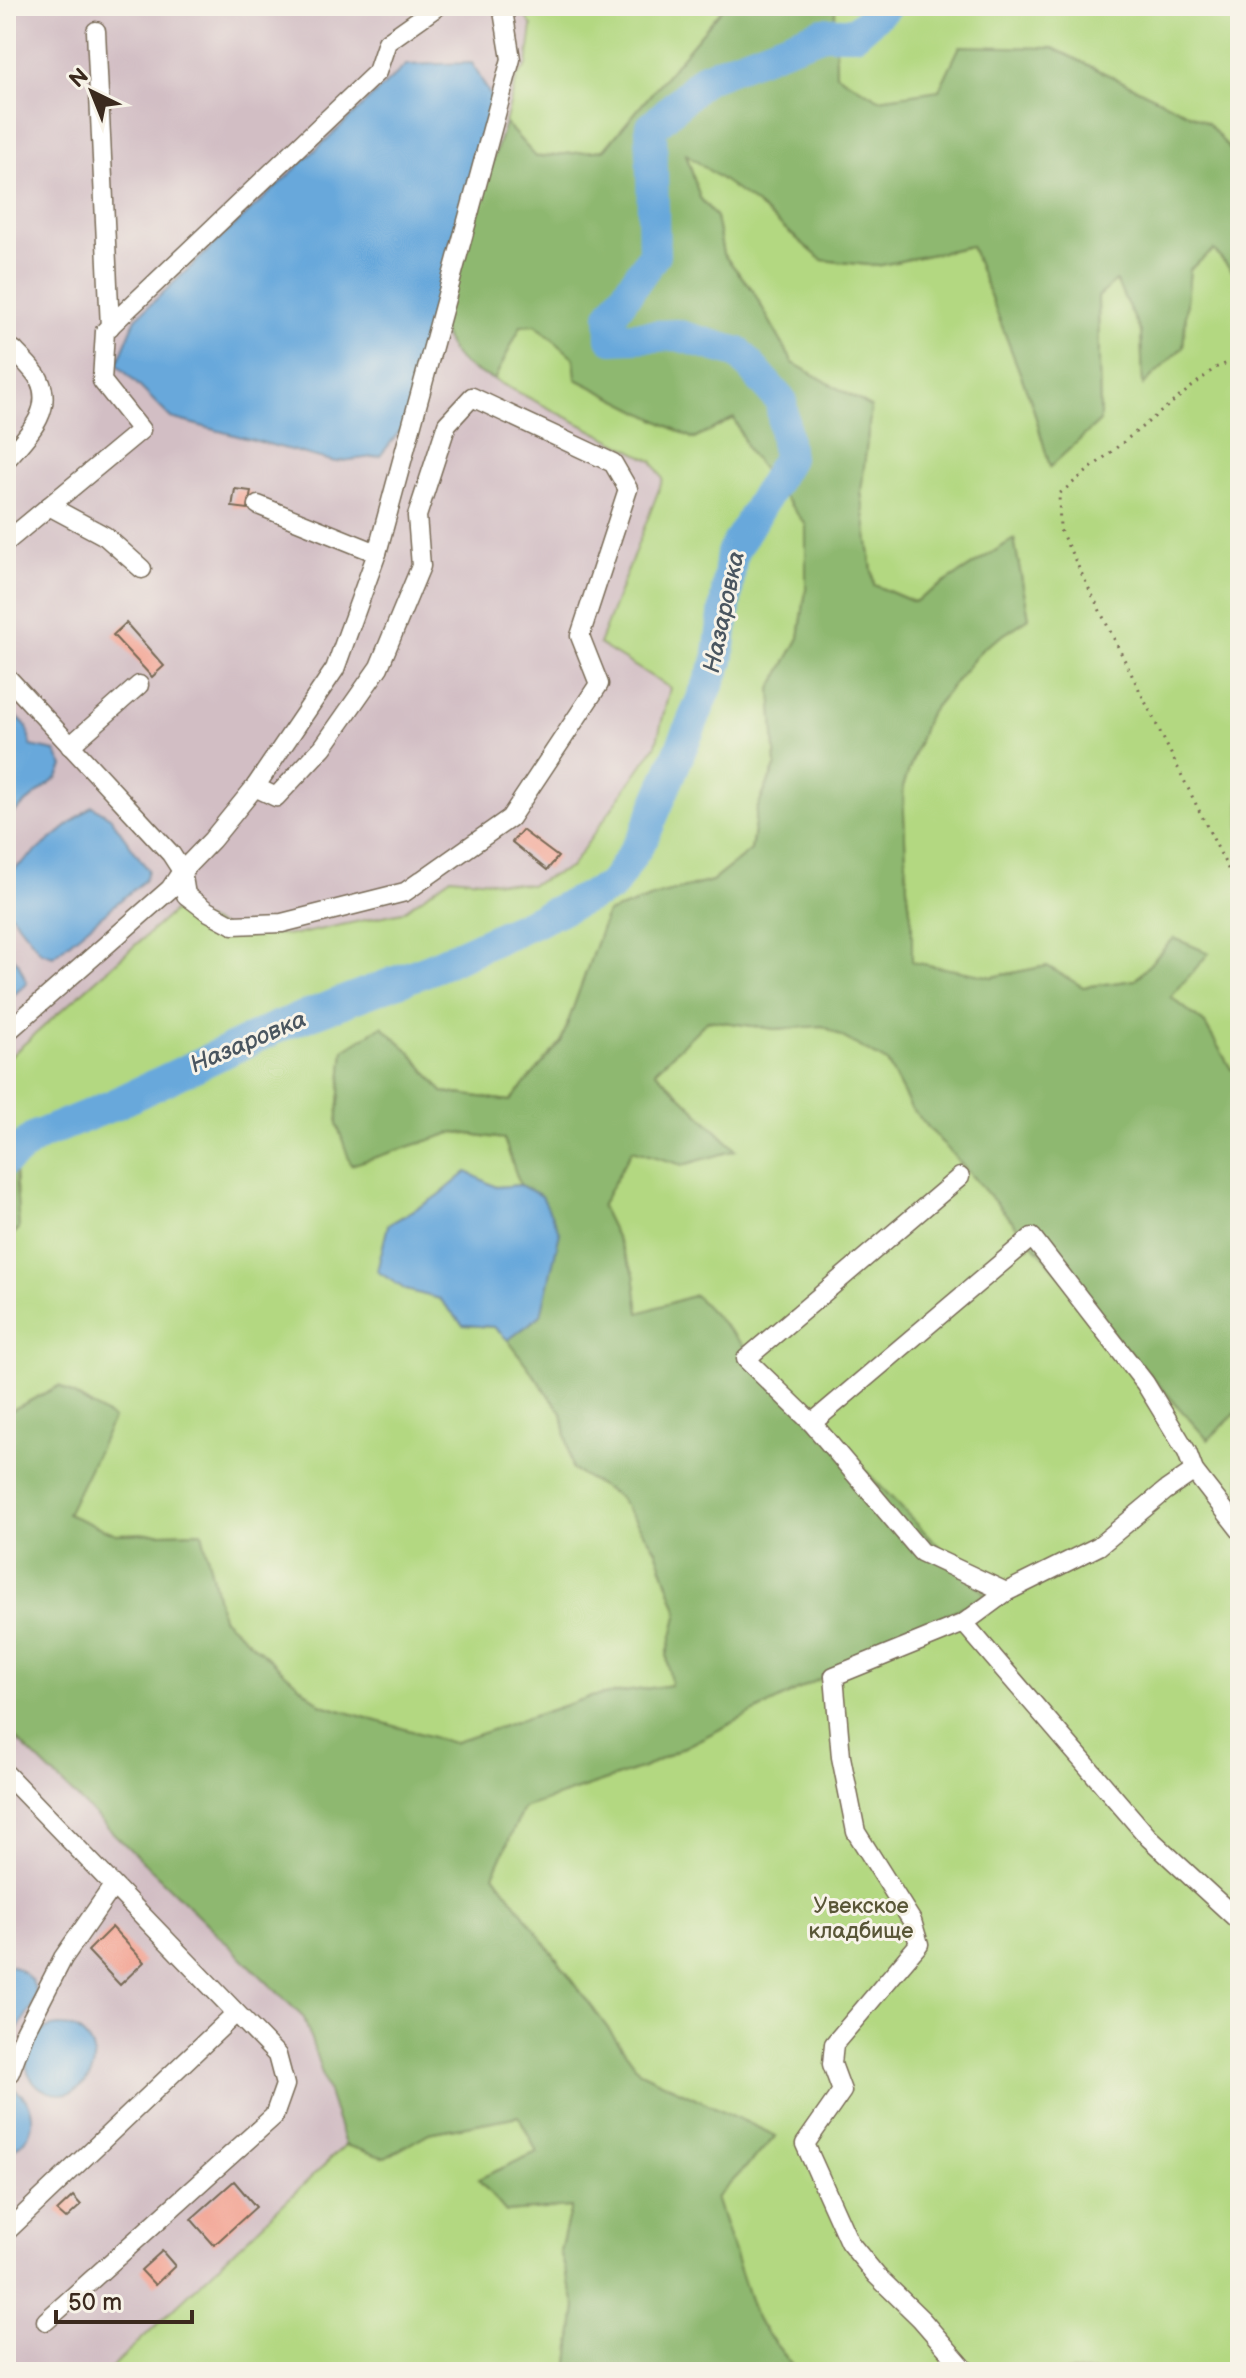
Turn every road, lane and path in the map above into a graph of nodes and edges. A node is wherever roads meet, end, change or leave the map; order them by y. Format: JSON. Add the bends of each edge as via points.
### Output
{"nodes":[{"id":1,"x":438,"y":6,"type":"edge"},
{"id":2,"x":498,"y":6,"type":"edge"},
{"id":3,"x":96,"y":31,"type":"dead end"},
{"id":4,"x":110,"y":327,"type":"junction"},
{"id":5,"x":9,"y":349,"type":"edge"},
{"id":6,"x":1240,"y":358,"type":"edge"},
{"id":7,"x":6,"y":460,"type":"edge"},
{"id":8,"x":258,"y":505,"type":"dead end"},
{"id":9,"x":49,"y":506,"type":"junction"},
{"id":10,"x":6,"y":542,"type":"edge"},
{"id":11,"x":377,"y":553,"type":"junction"},
{"id":12,"x":142,"y":569,"type":"dead end"},
{"id":13,"x":6,"y":676,"type":"edge"},
{"id":14,"x":139,"y":685,"type":"dead end"},
{"id":15,"x":70,"y":746,"type":"junction"},
{"id":16,"x":255,"y":787,"type":"junction"},
{"id":17,"x":182,"y":871,"type":"junction"},
{"id":18,"x":1240,"y":893,"type":"edge"},
{"id":19,"x":6,"y":1033,"type":"edge"},
{"id":20,"x":960,"y":1177,"type":"dead end"},
{"id":21,"x":812,"y":1423,"type":"junction"},
{"id":22,"x":1194,"y":1471,"type":"junction"},
{"id":23,"x":1240,"y":1530,"type":"edge"},
{"id":24,"x":1006,"y":1592,"type":"junction"},
{"id":25,"x":964,"y":1623,"type":"junction"},
{"id":26,"x":6,"y":1774,"type":"edge"},
{"id":27,"x":113,"y":1886,"type":"junction"},
{"id":28,"x":1239,"y":1920,"type":"edge"},
{"id":29,"x":235,"y":2014,"type":"junction"},
{"id":30,"x":6,"y":2072,"type":"edge"},
{"id":31,"x":6,"y":2232,"type":"edge"},
{"id":32,"x":46,"y":2321,"type":"dead end"},
{"id":33,"x":967,"y":2372,"type":"edge"}],
"edges":[{"from":1,"to":4,"type":"street","via":[[387,42],[377,72]]},
{"from":2,"to":11,"type":"street","via":[[511,59]]},
{"from":3,"to":4,"type":"street"},
{"from":4,"to":9,"type":"street","via":[[105,331],[102,381],[141,430]]},
{"from":5,"to":7,"type":"street","via":[[38,378],[45,401],[36,426]]},
{"from":6,"to":18,"type":"path","via":[[1215,368],[1059,494],[1060,530]]},
{"from":8,"to":11,"type":"street"},
{"from":9,"to":10,"type":"street"},
{"from":9,"to":12,"type":"street","via":[[105,536]]},
{"from":11,"to":16,"type":"street","via":[[335,669]]},
{"from":13,"to":15,"type":"street"},
{"from":14,"to":15,"type":"street"},
{"from":15,"to":17,"type":"street"},
{"from":16,"to":17,"type":"street"},
{"from":16,"to":17,"type":"street","via":[[276,797],[323,747],[379,667],[421,566],[417,516],[447,424],[472,397],[613,463],[628,489],[580,636],[599,684],[510,818],[405,892],[282,923],[233,925],[186,895]]},
{"from":17,"to":19,"type":"street","via":[[170,889]]},
{"from":20,"to":21,"type":"street","via":[[746,1359]]},
{"from":21,"to":22,"type":"street","via":[[1032,1237],[1145,1383]]},
{"from":21,"to":24,"type":"street","via":[[921,1552]]},
{"from":22,"to":23,"type":"street"},
{"from":22,"to":24,"type":"street","via":[[1099,1546]]},
{"from":24,"to":25,"type":"street"},
{"from":25,"to":28,"type":"street","via":[[1149,1838]]},
{"from":25,"to":33,"type":"street","via":[[834,1676],[841,1757],[856,1832],[912,1921],[919,1944],[834,2044],[832,2064],[842,2091],[805,2144],[849,2242]]},
{"from":26,"to":27,"type":"street"},
{"from":27,"to":29,"type":"street"},
{"from":27,"to":30,"type":"street","via":[[63,1958]]},
{"from":29,"to":31,"type":"street"},
{"from":29,"to":32,"type":"street","via":[[277,2055],[285,2085],[274,2116]]}]}
